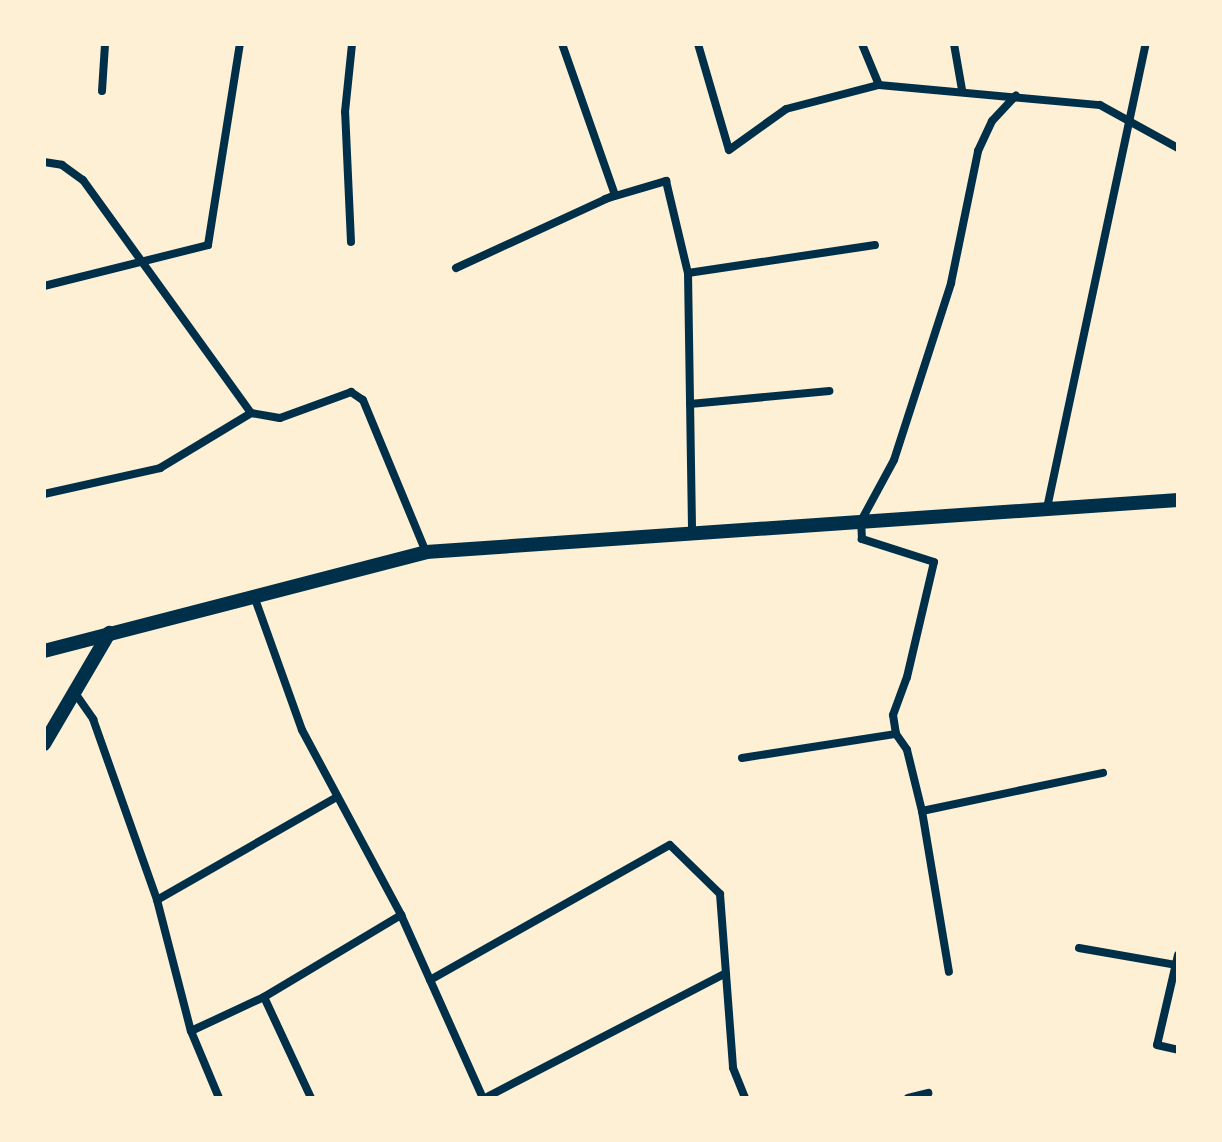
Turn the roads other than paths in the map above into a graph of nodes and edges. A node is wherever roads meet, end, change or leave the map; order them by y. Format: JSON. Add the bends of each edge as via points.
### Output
{"nodes":[{"id":1,"x":105,"y":44,"type":"edge"},
{"id":2,"x":240,"y":44,"type":"edge"},
{"id":3,"x":352,"y":44,"type":"edge"},
{"id":4,"x":562,"y":44,"type":"edge"},
{"id":5,"x":698,"y":44,"type":"edge"},
{"id":6,"x":862,"y":44,"type":"edge"},
{"id":7,"x":954,"y":44,"type":"edge"},
{"id":8,"x":1146,"y":44,"type":"edge"},
{"id":9,"x":879,"y":85,"type":"junction"},
{"id":10,"x":962,"y":90,"type":"junction"},
{"id":11,"x":102,"y":91,"type":"dead end"},
{"id":12,"x":1016,"y":95,"type":"junction"},
{"id":13,"x":1130,"y":117,"type":"junction"},
{"id":14,"x":1178,"y":148,"type":"edge"},
{"id":15,"x":44,"y":162,"type":"edge"},
{"id":16,"x":605,"y":199,"type":"junction"},
{"id":17,"x":351,"y":242,"type":"dead end"},
{"id":18,"x":875,"y":245,"type":"dead end"},
{"id":19,"x":140,"y":262,"type":"junction"},
{"id":20,"x":456,"y":268,"type":"dead end"},
{"id":21,"x":688,"y":273,"type":"junction"},
{"id":22,"x":44,"y":286,"type":"edge"},
{"id":23,"x":829,"y":391,"type":"dead end"},
{"id":24,"x":690,"y":404,"type":"junction"},
{"id":25,"x":251,"y":413,"type":"junction"},
{"id":26,"x":44,"y":494,"type":"edge"},
{"id":27,"x":1178,"y":500,"type":"edge"},
{"id":28,"x":1047,"y":508,"type":"junction"},
{"id":29,"x":861,"y":521,"type":"junction"},
{"id":30,"x":692,"y":532,"type":"junction"},
{"id":31,"x":426,"y":552,"type":"junction"},
{"id":32,"x":254,"y":596,"type":"junction"},
{"id":33,"x":109,"y":633,"type":"junction"},
{"id":34,"x":44,"y":651,"type":"edge"},
{"id":35,"x":75,"y":693,"type":"junction"},
{"id":36,"x":896,"y":734,"type":"junction"},
{"id":37,"x":44,"y":744,"type":"edge"},
{"id":38,"x":742,"y":758,"type":"dead end"},
{"id":39,"x":1103,"y":773,"type":"dead end"},
{"id":40,"x":337,"y":797,"type":"junction"},
{"id":41,"x":922,"y":811,"type":"junction"},
{"id":42,"x":157,"y":900,"type":"junction"},
{"id":43,"x":401,"y":915,"type":"junction"},
{"id":44,"x":1079,"y":948,"type":"dead end"},
{"id":45,"x":1178,"y":955,"type":"edge"},
{"id":46,"x":1176,"y":965,"type":"junction"},
{"id":47,"x":949,"y":972,"type":"dead end"},
{"id":48,"x":726,"y":973,"type":"junction"},
{"id":49,"x":430,"y":980,"type":"junction"},
{"id":50,"x":264,"y":997,"type":"junction"},
{"id":51,"x":191,"y":1031,"type":"junction"},
{"id":52,"x":1178,"y":1050,"type":"edge"},
{"id":53,"x":928,"y":1093,"type":"dead end"},
{"id":54,"x":219,"y":1098,"type":"edge"},
{"id":55,"x":311,"y":1098,"type":"edge"},
{"id":56,"x":484,"y":1098,"type":"edge"},
{"id":57,"x":745,"y":1098,"type":"edge"},
{"id":58,"x":908,"y":1098,"type":"edge"}],
"edges":[{"from":1,"to":11,"type":"street"},
{"from":2,"to":19,"type":"street","via":[[208,245]]},
{"from":3,"to":17,"type":"street","via":[[345,112]]},
{"from":4,"to":16,"type":"street","via":[[615,195]]},
{"from":5,"to":9,"type":"street","via":[[729,150],[809,98]]},
{"from":6,"to":9,"type":"street"},
{"from":7,"to":10,"type":"street"},
{"from":8,"to":13,"type":"street"},
{"from":9,"to":10,"type":"street"},
{"from":10,"to":12,"type":"street"},
{"from":12,"to":13,"type":"street","via":[[1100,105]]},
{"from":12,"to":29,"type":"street","via":[[992,121],[978,151],[951,283],[894,460]]},
{"from":13,"to":14,"type":"street"},
{"from":13,"to":28,"type":"street"},
{"from":15,"to":19,"type":"street","via":[[62,165],[83,180]]},
{"from":16,"to":20,"type":"street"},
{"from":16,"to":21,"type":"street","via":[[666,181]]},
{"from":18,"to":21,"type":"street"},
{"from":19,"to":22,"type":"street"},
{"from":19,"to":25,"type":"street"},
{"from":21,"to":24,"type":"street"},
{"from":23,"to":24,"type":"street"},
{"from":24,"to":30,"type":"street"},
{"from":25,"to":26,"type":"street","via":[[160,468]]},
{"from":25,"to":31,"type":"street","via":[[280,418],[351,392],[363,400]]},
{"from":27,"to":28,"type":"street"},
{"from":28,"to":29,"type":"street"},
{"from":29,"to":30,"type":"street"},
{"from":29,"to":36,"type":"street","via":[[862,539],[934,562],[893,715]]},
{"from":30,"to":31,"type":"street"},
{"from":31,"to":32,"type":"street"},
{"from":32,"to":33,"type":"street"},
{"from":32,"to":40,"type":"street","via":[[302,730]]},
{"from":33,"to":34,"type":"street"},
{"from":33,"to":35,"type":"street"},
{"from":35,"to":37,"type":"street"},
{"from":35,"to":42,"type":"street","via":[[93,719]]},
{"from":36,"to":38,"type":"street"},
{"from":36,"to":41,"type":"street","via":[[907,750]]},
{"from":39,"to":41,"type":"street"},
{"from":40,"to":42,"type":"street"},
{"from":40,"to":43,"type":"street"},
{"from":41,"to":47,"type":"street"},
{"from":42,"to":51,"type":"street"},
{"from":43,"to":49,"type":"street"},
{"from":43,"to":50,"type":"street"},
{"from":44,"to":46,"type":"street"},
{"from":45,"to":46,"type":"street"},
{"from":46,"to":52,"type":"street","via":[[1157,1045]]},
{"from":48,"to":49,"type":"street","via":[[720,894],[670,845]]},
{"from":48,"to":56,"type":"street"},
{"from":48,"to":57,"type":"street","via":[[733,1068]]},
{"from":49,"to":56,"type":"street"},
{"from":50,"to":51,"type":"street"},
{"from":50,"to":55,"type":"street"},
{"from":51,"to":54,"type":"street"},
{"from":53,"to":58,"type":"street"}]}
